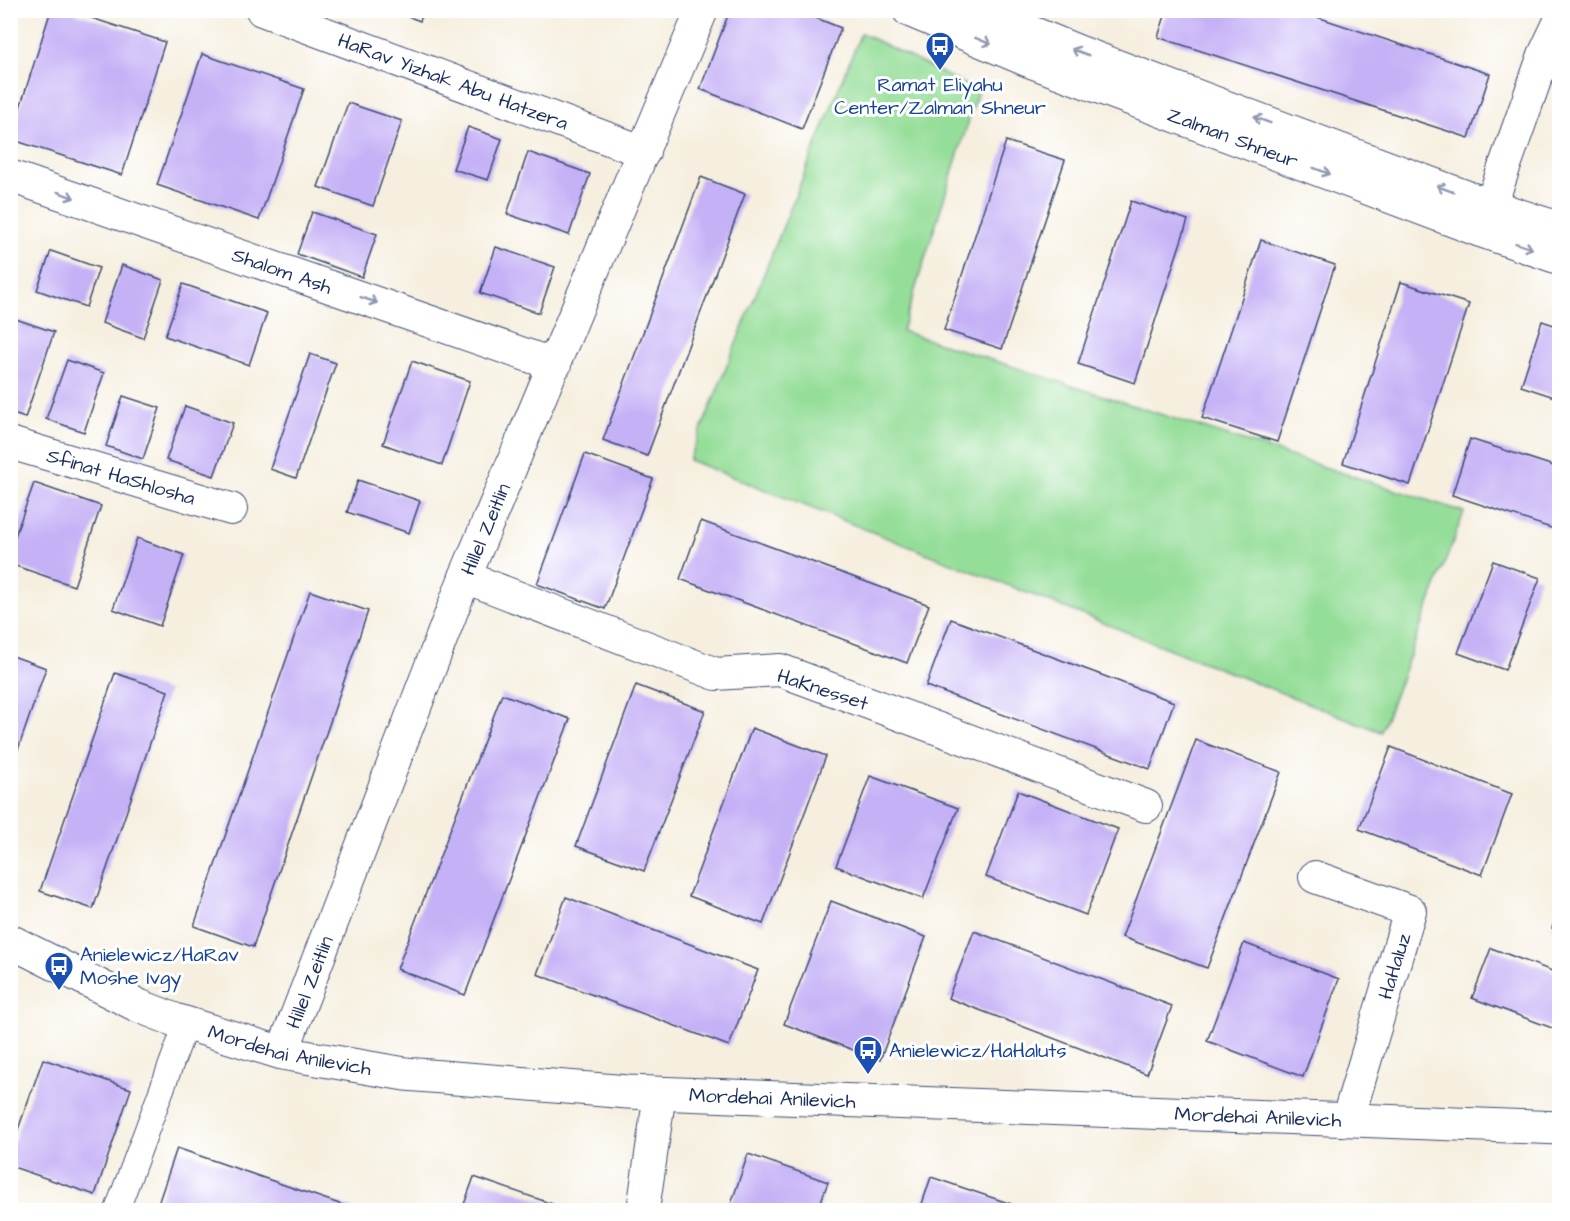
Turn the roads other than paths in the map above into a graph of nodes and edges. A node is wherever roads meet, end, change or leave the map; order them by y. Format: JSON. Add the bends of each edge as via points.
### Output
{"nodes":[{"id":1,"x":262,"y":10,"type":"edge"},
{"id":2,"x":702,"y":10,"type":"edge"},
{"id":3,"x":909,"y":10,"type":"edge"},
{"id":4,"x":976,"y":10,"type":"edge"},
{"id":5,"x":1560,"y":21,"type":"edge"},
{"id":6,"x":644,"y":152,"type":"junction"},
{"id":7,"x":10,"y":176,"type":"edge"},
{"id":8,"x":1486,"y":219,"type":"junction"},
{"id":9,"x":1560,"y":229,"type":"edge"},
{"id":10,"x":1560,"y":258,"type":"edge"},
{"id":11,"x":555,"y":364,"type":"junction"},
{"id":12,"x":10,"y":443,"type":"edge"},
{"id":13,"x":231,"y":508,"type":"dead end"},
{"id":14,"x":465,"y":577,"type":"junction"},
{"id":15,"x":1146,"y":806,"type":"dead end"},
{"id":16,"x":1315,"y":877,"type":"dead end"},
{"id":17,"x":10,"y":941,"type":"edge"},
{"id":18,"x":182,"y":1035,"type":"dead end"},
{"id":19,"x":282,"y":1053,"type":"junction"},
{"id":20,"x":660,"y":1092,"type":"junction"},
{"id":21,"x":1348,"y":1118,"type":"junction"},
{"id":22,"x":1560,"y":1128,"type":"edge"},
{"id":23,"x":117,"y":1210,"type":"edge"},
{"id":24,"x":643,"y":1210,"type":"edge"}],
"edges":[{"from":1,"to":6,"type":"street","name":"HaRav Yizhak Abu Hatzera"},
{"from":2,"to":6,"type":"street","name":"Hillel Zeitlin"},
{"from":3,"to":8,"type":"street","name":"Zalman Shneur","one_way":true,"via":[[1028,60]]},
{"from":8,"to":4,"type":"street","name":"Zalman Shneur","one_way":true},
{"from":5,"to":8,"type":"street","via":[[1544,54]]},
{"from":6,"to":11,"type":"street","name":"Hillel Zeitlin"},
{"from":7,"to":11,"type":"street","name":"Shalom Ash","one_way":true},
{"from":8,"to":9,"type":"street","name":"Zalman Shneur"},
{"from":8,"to":10,"type":"street","name":"Zalman Shneur","one_way":true},
{"from":11,"to":14,"type":"street","name":"Hillel Zeitlin"},
{"from":12,"to":13,"type":"street","name":"Sfinat HaShlosha"},
{"from":14,"to":15,"type":"street","name":"HaKnesset","via":[[716,674],[780,670]]},
{"from":14,"to":19,"type":"street","name":"Hillel Zeitlin"},
{"from":16,"to":21,"type":"street","name":"HaHaluz","via":[[1410,910]]},
{"from":17,"to":19,"type":"street","name":"Mordehai Anilevich","via":[[139,1006]]},
{"from":18,"to":23,"type":"street"},
{"from":19,"to":20,"type":"street","name":"Mordehai Anilevich","via":[[405,1074]]},
{"from":20,"to":21,"type":"street","name":"Mordehai Anilevich"},
{"from":20,"to":24,"type":"street"},
{"from":21,"to":22,"type":"street","name":"Mordehai Anilevich"}]}
